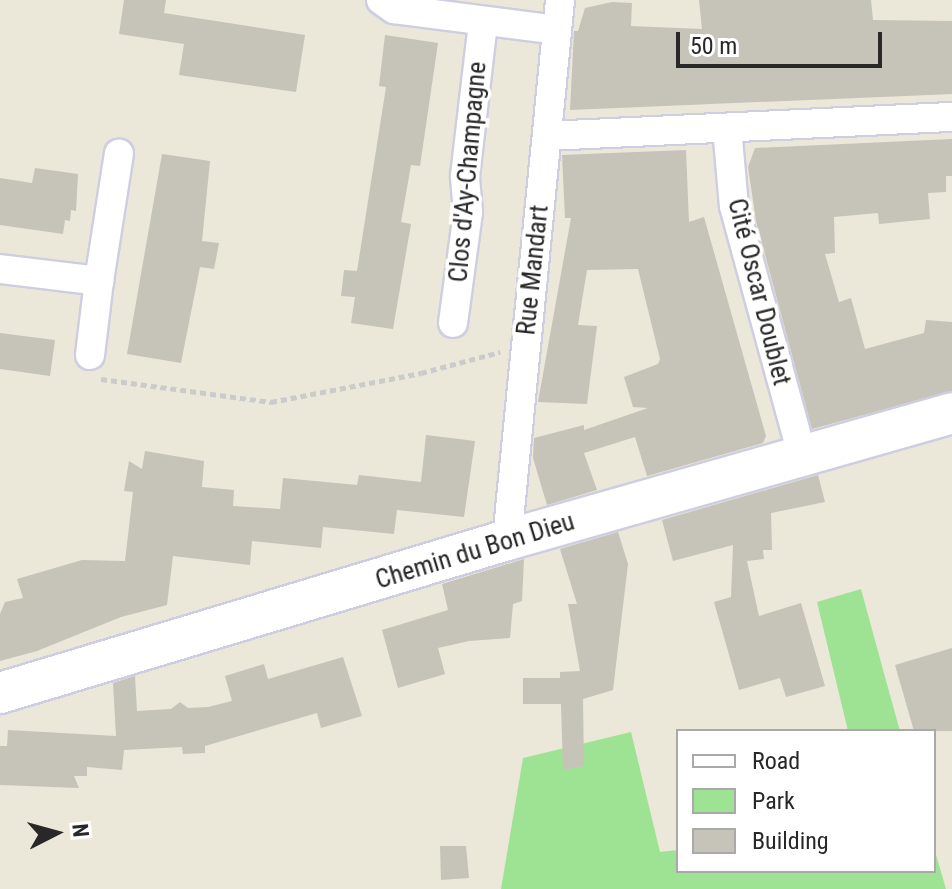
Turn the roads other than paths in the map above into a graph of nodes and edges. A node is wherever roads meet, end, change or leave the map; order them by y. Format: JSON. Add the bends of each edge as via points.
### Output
{"nodes":[{"id":1,"x":381,"y":0,"type":"edge"},
{"id":2,"x":560,"y":0,"type":"edge"},
{"id":3,"x":483,"y":22,"type":"junction"},
{"id":4,"x":557,"y":30,"type":"junction"},
{"id":5,"x":952,"y":117,"type":"edge"},
{"id":6,"x":727,"y":128,"type":"junction"},
{"id":7,"x":547,"y":136,"type":"junction"},
{"id":8,"x":119,"y":154,"type":"dead end"},
{"id":9,"x":0,"y":269,"type":"edge"},
{"id":10,"x":99,"y":281,"type":"junction"},
{"id":11,"x":453,"y":323,"type":"dead end"},
{"id":12,"x":90,"y":355,"type":"road end"},
{"id":13,"x":952,"y":413,"type":"edge"},
{"id":14,"x":802,"y":455,"type":"junction"},
{"id":15,"x":507,"y":540,"type":"junction"},
{"id":16,"x":0,"y":693,"type":"edge"}],
"edges":[{"from":1,"to":3,"type":"street","via":[[394,9]]},
{"from":2,"to":4,"type":"street","name":"Rue Mandart"},
{"from":3,"to":4,"type":"street"},
{"from":3,"to":11,"type":"street","name":"Clos d'Ay-Champagne"},
{"from":4,"to":7,"type":"street","name":"Rue Mandart"},
{"from":5,"to":6,"type":"street"},
{"from":6,"to":7,"type":"street"},
{"from":6,"to":14,"type":"street","name":"Cité Oscar Doublet","via":[[734,206]]},
{"from":7,"to":15,"type":"street","name":"Rue Mandart"},
{"from":8,"to":10,"type":"street"},
{"from":9,"to":10,"type":"street"},
{"from":10,"to":12,"type":"street"},
{"from":13,"to":14,"type":"street","name":"Chemin du Bon Dieu"},
{"from":14,"to":15,"type":"street","name":"Chemin du Bon Dieu"},
{"from":15,"to":16,"type":"street","name":"Chemin du Bon Dieu"}]}
